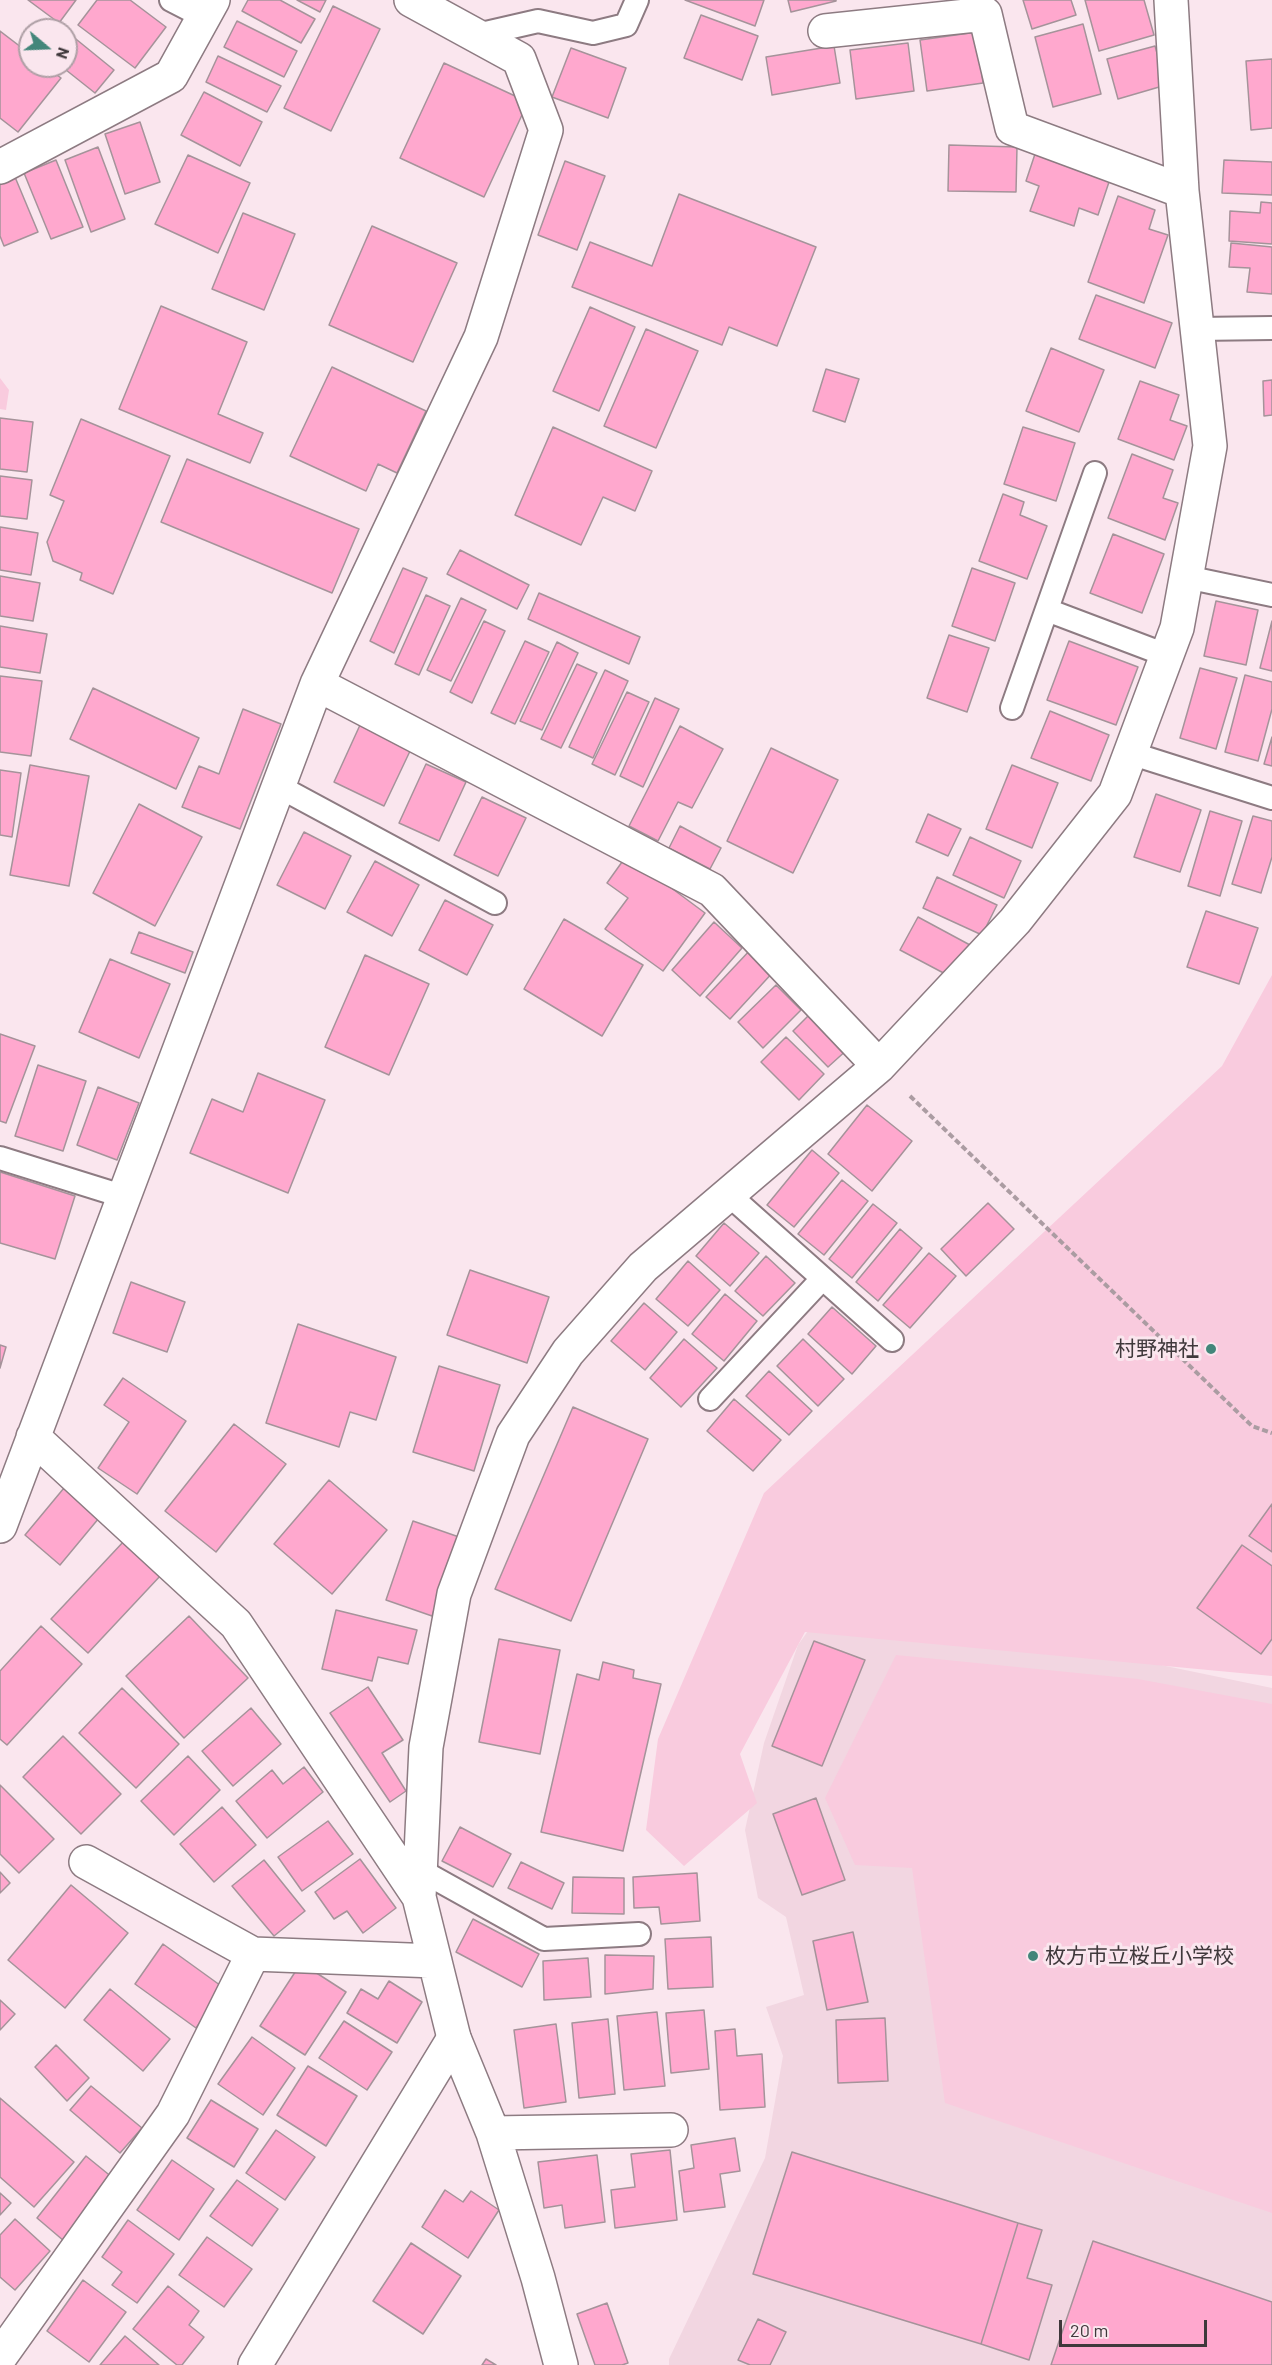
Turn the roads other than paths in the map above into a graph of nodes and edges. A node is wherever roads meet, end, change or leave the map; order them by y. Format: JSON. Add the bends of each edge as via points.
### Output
{"nodes":[{"id":1,"x":171,"y":0,"type":"edge"},
{"id":2,"x":411,"y":0,"type":"edge"},
{"id":3,"x":637,"y":0,"type":"edge"},
{"id":4,"x":1171,"y":0,"type":"edge"},
{"id":5,"x":208,"y":9,"type":"edge"},
{"id":6,"x":825,"y":31,"type":"dead end"},
{"id":7,"x":477,"y":36,"type":"junction"},
{"id":8,"x":0,"y":167,"type":"edge"},
{"id":9,"x":1182,"y":191,"type":"junction"},
{"id":10,"x":1272,"y":328,"type":"edge"},
{"id":11,"x":1197,"y":329,"type":"junction"},
{"id":12,"x":1095,"y":473,"type":"dead end"},
{"id":13,"x":1186,"y":577,"type":"junction"},
{"id":14,"x":1272,"y":595,"type":"edge"},
{"id":15,"x":1047,"y":610,"type":"junction"},
{"id":16,"x":1166,"y":655,"type":"junction"},
{"id":17,"x":317,"y":684,"type":"junction"},
{"id":18,"x":1012,"y":708,"type":"dead end"},
{"id":19,"x":1130,"y":753,"type":"junction"},
{"id":20,"x":278,"y":786,"type":"junction"},
{"id":21,"x":1272,"y":798,"type":"edge"},
{"id":22,"x":495,"y":903,"type":"dead end"},
{"id":23,"x":879,"y":1066,"type":"junction"},
{"id":24,"x":0,"y":1158,"type":"edge"},
{"id":25,"x":728,"y":1194,"type":"junction"},
{"id":26,"x":122,"y":1196,"type":"junction"},
{"id":27,"x":822,"y":1279,"type":"junction"},
{"id":28,"x":892,"y":1340,"type":"dead end"},
{"id":29,"x":710,"y":1399,"type":"dead end"},
{"id":30,"x":33,"y":1437,"type":"junction"},
{"id":31,"x":0,"y":1526,"type":"edge"},
{"id":32,"x":86,"y":1862,"type":"dead end"},
{"id":33,"x":420,"y":1884,"type":"junction"},
{"id":34,"x":639,"y":1934,"type":"dead end"},
{"id":35,"x":253,"y":1954,"type":"junction"},
{"id":36,"x":435,"y":1961,"type":"junction"},
{"id":37,"x":454,"y":2038,"type":"junction"},
{"id":38,"x":671,"y":2130,"type":"dead end"},
{"id":39,"x":493,"y":2133,"type":"junction"},
{"id":40,"x":0,"y":2358,"type":"edge"},
{"id":41,"x":5,"y":2365,"type":"edge"},
{"id":42,"x":255,"y":2365,"type":"edge"},
{"id":43,"x":561,"y":2365,"type":"edge"}],
"edges":[{"from":1,"to":5,"type":"lane"},
{"from":2,"to":7,"type":"street"},
{"from":3,"to":7,"type":"lane","via":[[626,25],[593,33],[538,21]]},
{"from":4,"to":9,"type":"street"},
{"from":5,"to":8,"type":"street","via":[[171,76]]},
{"from":6,"to":9,"type":"street","via":[[985,14],[1012,128]]},
{"from":7,"to":17,"type":"street","via":[[519,59],[546,130],[481,337]]},
{"from":9,"to":11,"type":"street"},
{"from":10,"to":11,"type":"lane"},
{"from":11,"to":13,"type":"street","via":[[1210,447]]},
{"from":12,"to":15,"type":"lane"},
{"from":13,"to":14,"type":"lane"},
{"from":13,"to":16,"type":"street","via":[[1177,628]]},
{"from":15,"to":16,"type":"lane"},
{"from":15,"to":18,"type":"lane"},
{"from":16,"to":19,"type":"street"},
{"from":17,"to":20,"type":"street"},
{"from":17,"to":23,"type":"street","via":[[712,890]]},
{"from":19,"to":21,"type":"lane"},
{"from":19,"to":23,"type":"street","via":[[1115,794],[1015,921]]},
{"from":20,"to":22,"type":"lane"},
{"from":20,"to":26,"type":"street"},
{"from":23,"to":25,"type":"street"},
{"from":24,"to":26,"type":"lane"},
{"from":25,"to":27,"type":"lane"},
{"from":25,"to":33,"type":"street","via":[[636,1275],[568,1352],[513,1435],[454,1594],[426,1747]]},
{"from":26,"to":30,"type":"street"},
{"from":27,"to":28,"type":"lane"},
{"from":27,"to":29,"type":"lane"},
{"from":30,"to":31,"type":"street"},
{"from":30,"to":33,"type":"street","via":[[236,1624]]},
{"from":32,"to":35,"type":"street"},
{"from":33,"to":34,"type":"lane","via":[[544,1939]]},
{"from":33,"to":36,"type":"street"},
{"from":35,"to":36,"type":"street"},
{"from":35,"to":40,"type":"street","via":[[173,2114]]},
{"from":36,"to":37,"type":"street"},
{"from":37,"to":39,"type":"street"},
{"from":37,"to":42,"type":"street"},
{"from":38,"to":39,"type":"street"},
{"from":39,"to":43,"type":"street"},
{"from":40,"to":41,"type":"street"}]}
